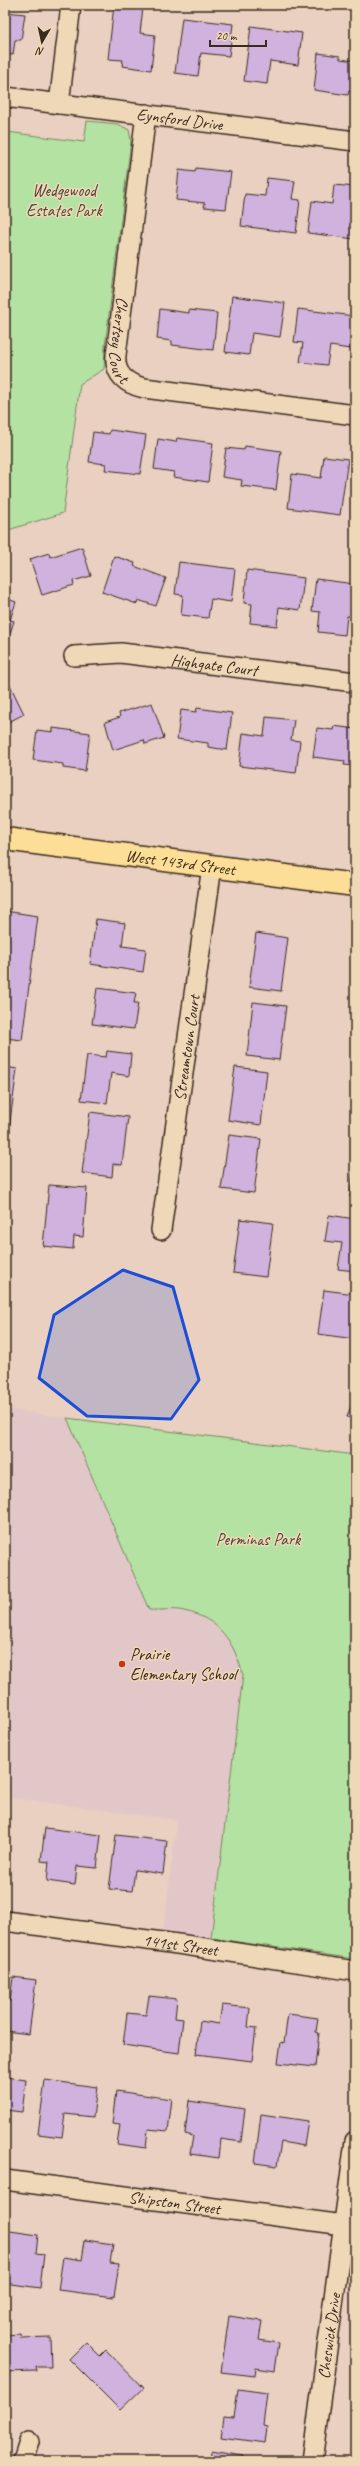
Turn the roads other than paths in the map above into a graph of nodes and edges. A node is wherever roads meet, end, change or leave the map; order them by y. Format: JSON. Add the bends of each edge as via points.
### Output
{"nodes":[{"id":1,"x":71,"y":5,"type":"edge"},
{"id":2,"x":5,"y":97,"type":"edge"},
{"id":3,"x":59,"y":104,"type":"junction"},
{"id":4,"x":146,"y":114,"type":"junction"},
{"id":5,"x":355,"y":141,"type":"edge"},
{"id":6,"x":355,"y":415,"type":"edge"},
{"id":7,"x":74,"y":656,"type":"dead end"},
{"id":8,"x":355,"y":682,"type":"edge"},
{"id":9,"x":5,"y":839,"type":"edge"},
{"id":10,"x":212,"y":866,"type":"junction"},
{"id":11,"x":355,"y":885,"type":"edge"},
{"id":12,"x":161,"y":1230,"type":"dead end"},
{"id":13,"x":5,"y":1922,"type":"edge"},
{"id":14,"x":355,"y":1970,"type":"edge"},
{"id":15,"x":355,"y":2141,"type":"edge"},
{"id":16,"x":5,"y":2180,"type":"edge"},
{"id":17,"x":344,"y":2225,"type":"junction"},
{"id":18,"x":29,"y":2442,"type":"dead end"},
{"id":19,"x":23,"y":2461,"type":"edge"},
{"id":20,"x":312,"y":2461,"type":"edge"}],
"edges":[{"from":1,"to":3,"type":"street"},
{"from":2,"to":3,"type":"street","name":"Eynsford Drive"},
{"from":3,"to":4,"type":"street","name":"Eynsford Drive"},
{"from":4,"to":5,"type":"street","name":"Eynsford Drive"},
{"from":4,"to":6,"type":"street","name":"Chertsey Court","via":[[116,355],[120,375],[129,383],[144,388]]},
{"from":7,"to":8,"type":"street","name":"Highgate Court","via":[[121,653]]},
{"from":9,"to":10,"type":"main road","name":"West 143rd Street"},
{"from":10,"to":11,"type":"main road","name":"West 143rd Street"},
{"from":10,"to":12,"type":"street","name":"Streamtown Court"},
{"from":13,"to":14,"type":"street","name":"141st Street"},
{"from":15,"to":17,"type":"street","name":"Cheswick Drive"},
{"from":16,"to":17,"type":"street","name":"Shipston Street"},
{"from":17,"to":20,"type":"street","name":"Cheswick Drive"},
{"from":18,"to":19,"type":"street"}]}
